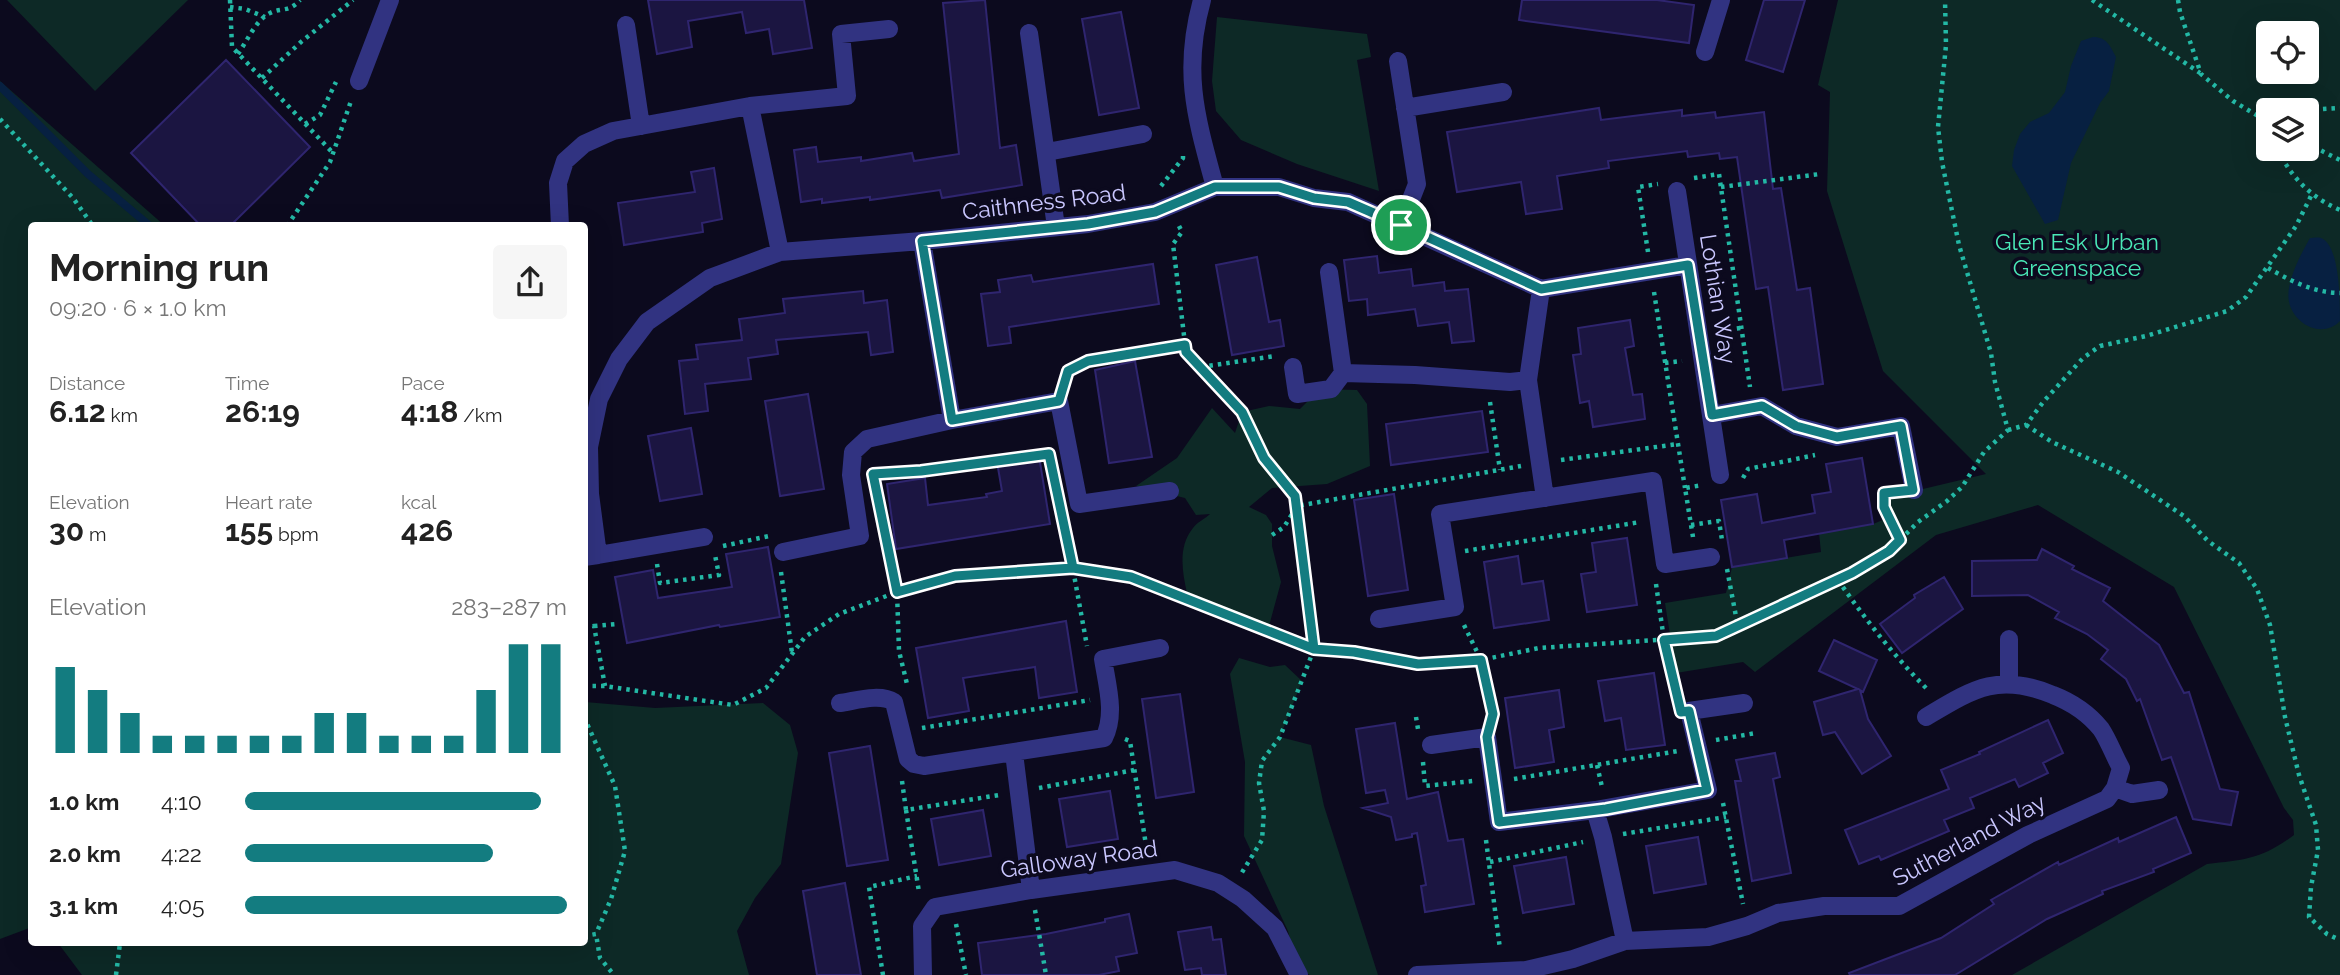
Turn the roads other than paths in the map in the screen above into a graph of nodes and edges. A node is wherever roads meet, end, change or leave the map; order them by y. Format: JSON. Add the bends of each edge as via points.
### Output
{"nodes":[{"id":1,"x":390,"y":0,"type":"edge"},
{"id":2,"x":1202,"y":0,"type":"edge"},
{"id":3,"x":1721,"y":0,"type":"edge"},
{"id":4,"x":626,"y":25,"type":"dead end"},
{"id":5,"x":889,"y":29,"type":"dead end"},
{"id":6,"x":1029,"y":33,"type":"dead end"},
{"id":7,"x":1705,"y":52,"type":"dead end"},
{"id":8,"x":1398,"y":61,"type":"dead end"},
{"id":9,"x":359,"y":80,"type":"road end"},
{"id":10,"x":1503,"y":93,"type":"dead end"},
{"id":11,"x":750,"y":106,"type":"junction"},
{"id":12,"x":1405,"y":108,"type":"junction"},
{"id":13,"x":641,"y":126,"type":"junction"},
{"id":14,"x":1143,"y":134,"type":"dead end"},
{"id":15,"x":1047,"y":152,"type":"junction"},
{"id":16,"x":1215,"y":187,"type":"junction"},
{"id":17,"x":1677,"y":191,"type":"dead end"},
{"id":18,"x":560,"y":222,"type":"edge"},
{"id":19,"x":1401,"y":225,"type":"junction"},
{"id":20,"x":1056,"y":227,"type":"junction"},
{"id":21,"x":922,"y":241,"type":"junction"},
{"id":22,"x":780,"y":251,"type":"junction"},
{"id":23,"x":1688,"y":265,"type":"junction"},
{"id":24,"x":1329,"y":272,"type":"dead end"},
{"id":25,"x":1541,"y":289,"type":"junction"},
{"id":26,"x":1293,"y":367,"type":"dead end"},
{"id":27,"x":1343,"y":373,"type":"junction"},
{"id":28,"x":1528,"y":380,"type":"junction"},
{"id":29,"x":1712,"y":415,"type":"junction"},
{"id":30,"x":952,"y":420,"type":"junction"},
{"id":31,"x":1721,"y":479,"type":"road end"},
{"id":32,"x":1913,"y":490,"type":"road end"},
{"id":33,"x":1170,"y":491,"type":"dead end"},
{"id":34,"x":1545,"y":498,"type":"junction"},
{"id":35,"x":704,"y":537,"type":"dead end"},
{"id":36,"x":591,"y":556,"type":"edge"},
{"id":37,"x":781,"y":558,"type":"road end"},
{"id":38,"x":1704,"y":558,"type":"road end"},
{"id":39,"x":1379,"y":619,"type":"dead end"},
{"id":40,"x":2009,"y":639,"type":"dead end"},
{"id":41,"x":1160,"y":648,"type":"dead end"},
{"id":42,"x":2009,"y":683,"type":"junction"},
{"id":43,"x":839,"y":703,"type":"dead end"},
{"id":44,"x":1744,"y":703,"type":"dead end"},
{"id":45,"x":1926,"y":717,"type":"dead end"},
{"id":46,"x":1431,"y":745,"type":"road end"},
{"id":47,"x":1014,"y":753,"type":"junction"},
{"id":48,"x":2115,"y":788,"type":"junction"},
{"id":49,"x":2159,"y":790,"type":"dead end"},
{"id":50,"x":1595,"y":810,"type":"junction"},
{"id":51,"x":1031,"y":890,"type":"junction"},
{"id":52,"x":1625,"y":941,"type":"junction"},
{"id":53,"x":923,"y":975,"type":"edge"},
{"id":54,"x":1299,"y":975,"type":"edge"},
{"id":55,"x":1417,"y":975,"type":"edge"}],
"edges":[{"from":1,"to":9,"type":"street"},
{"from":2,"to":16,"type":"street","via":[[1194,28],[1191,76],[1197,123]]},
{"from":3,"to":7,"type":"street"},
{"from":4,"to":13,"type":"street"},
{"from":5,"to":11,"type":"street","via":[[841,34],[847,96]]},
{"from":6,"to":15,"type":"street"},
{"from":8,"to":12,"type":"street"},
{"from":10,"to":12,"type":"street"},
{"from":11,"to":13,"type":"street"},
{"from":11,"to":22,"type":"street"},
{"from":12,"to":19,"type":"street","via":[[1417,184]]},
{"from":13,"to":18,"type":"street","via":[[613,131],[584,144],[565,161],[558,183]]},
{"from":14,"to":15,"type":"street"},
{"from":15,"to":20,"type":"street"},
{"from":16,"to":19,"type":"street","name":"Caithness Road","via":[[1279,187],[1348,202]]},
{"from":16,"to":20,"type":"street","name":"Caithness Road","via":[[1155,212]]},
{"from":17,"to":23,"type":"street","name":"Lothian Way"},
{"from":19,"to":25,"type":"street","name":"Caithness Road"},
{"from":20,"to":21,"type":"street","name":"Caithness Road"},
{"from":21,"to":22,"type":"street","name":"Caithness Road"},
{"from":21,"to":30,"type":"street"},
{"from":22,"to":36,"type":"street","name":"Caithness Road","via":[[710,278],[681,297],[647,323],[619,359],[599,399],[589,447]]},
{"from":23,"to":25,"type":"street"},
{"from":23,"to":29,"type":"street","name":"Lothian Way"},
{"from":24,"to":27,"type":"street"},
{"from":25,"to":28,"type":"street"},
{"from":26,"to":27,"type":"street","via":[[1297,394],[1331,389]]},
{"from":27,"to":28,"type":"street"},
{"from":28,"to":34,"type":"street"},
{"from":29,"to":31,"type":"street","name":"Lothian Way"},
{"from":29,"to":32,"type":"street","via":[[1762,406],[1796,426],[1839,436],[1901,426]]},
{"from":30,"to":33,"type":"street","via":[[1059,401],[1080,503]]},
{"from":30,"to":37,"type":"street","via":[[867,439],[853,452],[851,475],[860,536]]},
{"from":34,"to":38,"type":"street","via":[[1653,481],[1665,564]]},
{"from":34,"to":39,"type":"street","via":[[1440,514],[1455,607]]},
{"from":35,"to":36,"type":"street","name":"Caithness Road"},
{"from":40,"to":42,"type":"street"},
{"from":41,"to":47,"type":"street","via":[[1103,659],[1111,710],[1104,738]]},
{"from":42,"to":45,"type":"street","via":[[1968,692]]},
{"from":42,"to":48,"type":"street","via":[[2031,686],[2074,704],[2101,730],[2120,768]]},
{"from":43,"to":47,"type":"street","via":[[878,698],[894,702],[912,763],[940,765]]},
{"from":44,"to":50,"type":"street","via":[[1689,711],[1708,740],[1707,790]]},
{"from":46,"to":50,"type":"street","via":[[1487,737],[1485,783],[1499,822]]},
{"from":47,"to":51,"type":"street"},
{"from":48,"to":49,"type":"street","via":[[2132,794]]},
{"from":48,"to":52,"type":"street","name":"Sutherland Way","via":[[2107,800],[2028,835],[1899,906],[1824,906],[1778,913],[1708,937]]},
{"from":50,"to":52,"type":"street"},
{"from":51,"to":53,"type":"street","name":"Galloway Road","via":[[935,907],[922,926]]},
{"from":51,"to":54,"type":"street","name":"Galloway Road","via":[[1175,870],[1218,883],[1275,928]]},
{"from":52,"to":55,"type":"street","name":"Sutherland Way","via":[[1526,970]]}]}
